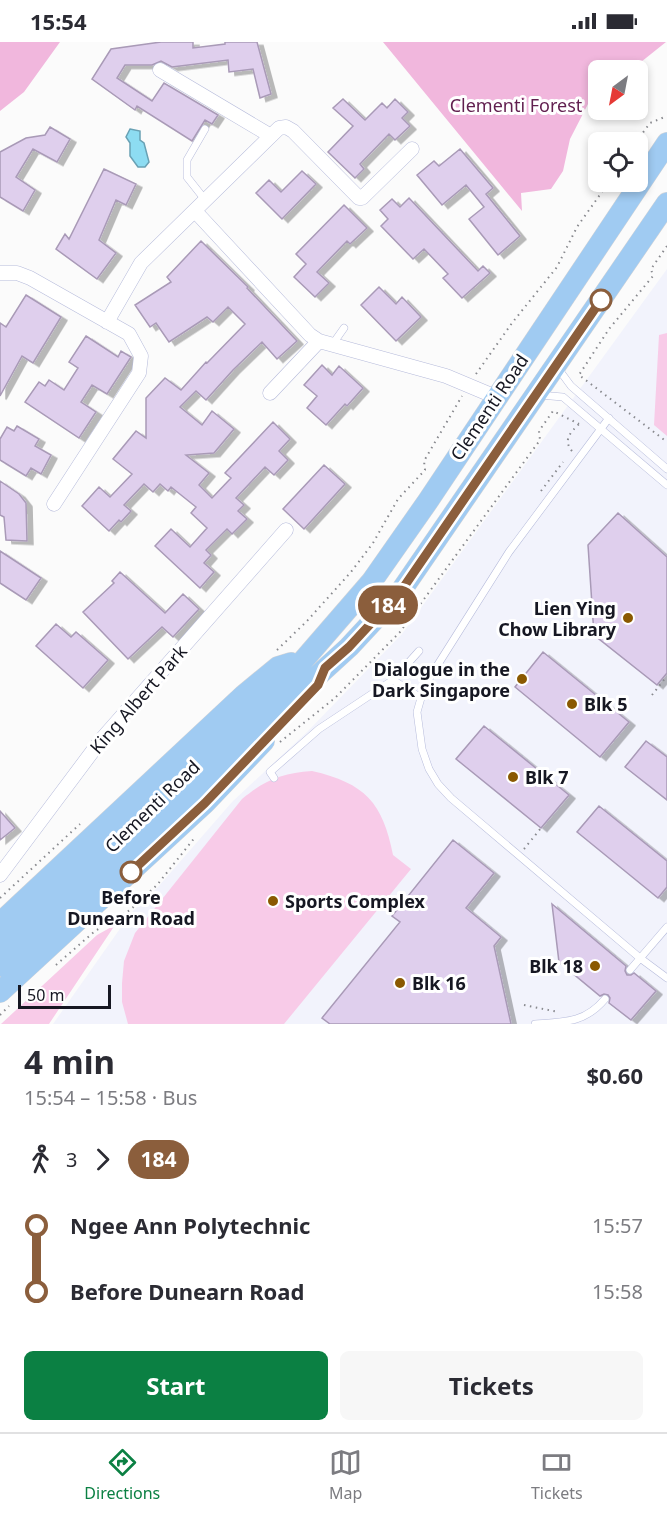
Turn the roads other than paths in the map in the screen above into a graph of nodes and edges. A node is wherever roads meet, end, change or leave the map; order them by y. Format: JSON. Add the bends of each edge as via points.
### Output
{"nodes":[{"id":1,"x":160,"y":70,"type":"dead end"},
{"id":2,"x":206,"y":129,"type":"dead end"},
{"id":3,"x":271,"y":136,"type":"junction"},
{"id":4,"x":667,"y":143,"type":"edge"},
{"id":5,"x":412,"y":150,"type":"dead end"},
{"id":6,"x":206,"y":201,"type":"junction"},
{"id":7,"x":667,"y":203,"type":"edge"},
{"id":8,"x":195,"y":211,"type":"junction"},
{"id":9,"x":0,"y":273,"type":"edge"},
{"id":10,"x":107,"y":322,"type":"junction"},
{"id":11,"x":344,"y":328,"type":"dead end"},
{"id":12,"x":325,"y":343,"type":"junction"},
{"id":13,"x":557,"y":366,"type":"junction"},
{"id":14,"x":270,"y":393,"type":"dead end"},
{"id":15,"x":537,"y":395,"type":"junction"},
{"id":16,"x":496,"y":397,"type":"junction"},
{"id":17,"x":609,"y":418,"type":"junction"},
{"id":18,"x":599,"y":429,"type":"junction"},
{"id":19,"x":667,"y":469,"type":"edge"},
{"id":20,"x":667,"y":485,"type":"edge"},
{"id":21,"x":54,"y":504,"type":"dead end"},
{"id":22,"x":286,"y":530,"type":"dead end"},
{"id":23,"x":419,"y":651,"type":"dead end"},
{"id":24,"x":301,"y":663,"type":"junction"},
{"id":25,"x":325,"y":668,"type":"junction"},
{"id":26,"x":393,"y":680,"type":"junction"},
{"id":27,"x":421,"y":698,"type":"junction"},
{"id":28,"x":274,"y":778,"type":"dead end"},
{"id":29,"x":113,"y":855,"type":"junction"},
{"id":30,"x":0,"y":876,"type":"edge"},
{"id":31,"x":0,"y":923,"type":"edge"},
{"id":32,"x":667,"y":927,"type":"edge"},
{"id":33,"x":0,"y":945,"type":"edge"},
{"id":34,"x":640,"y":958,"type":"junction"},
{"id":35,"x":0,"y":966,"type":"edge"},
{"id":36,"x":630,"y":970,"type":"dead end"},
{"id":37,"x":667,"y":978,"type":"edge"},
{"id":38,"x":7,"y":997,"type":"edge"},
{"id":39,"x":605,"y":999,"type":"dead end"},
{"id":40,"x":535,"y":1024,"type":"edge"}],
"edges":[{"from":1,"to":3,"type":"street"},
{"from":2,"to":6,"type":"lane","via":[[187,160],[187,177]]},
{"from":3,"to":5,"type":"street","via":[[279,128],[293,131],[359,198]]},
{"from":3,"to":6,"type":"street"},
{"from":4,"to":16,"type":"main road","name":"Clementi Road"},
{"from":6,"to":8,"type":"street"},
{"from":7,"to":13,"type":"main road","name":"Clementi Road"},
{"from":8,"to":10,"type":"street","via":[[141,263]]},
{"from":8,"to":12,"type":"street","via":[[310,335]]},
{"from":9,"to":10,"type":"street","via":[[30,278]]},
{"from":10,"to":21,"type":"street","via":[[129,334],[141,356],[139,373]]},
{"from":11,"to":12,"type":"lane"},
{"from":12,"to":14,"type":"street"},
{"from":12,"to":16,"type":"street","via":[[446,376]]},
{"from":13,"to":15,"type":"main road","name":"Clementi Road"},
{"from":13,"to":17,"type":"lane","via":[[571,386]]},
{"from":15,"to":18,"type":"lane","via":[[563,397]]},
{"from":15,"to":25,"type":"main road","name":"Clementi Road","via":[[401,591]]},
{"from":16,"to":24,"type":"main road","name":"Clementi Road","via":[[372,581]]},
{"from":17,"to":18,"type":"lane"},
{"from":17,"to":19,"type":"lane"},
{"from":18,"to":20,"type":"lane"},
{"from":18,"to":27,"type":"lane","via":[[509,552]]},
{"from":22,"to":30,"type":"street","name":"King Albert Park","via":[[101,740]]},
{"from":23,"to":26,"type":"lane"},
{"from":24,"to":29,"type":"main road","name":"Clementi Road"},
{"from":24,"to":31,"type":"main road","name":"Clementi Road","via":[[278,667],[244,695]]},
{"from":25,"to":29,"type":"main road","name":"Clementi Road"},
{"from":25,"to":38,"type":"main road","name":"Clementi Road","via":[[318,685],[205,803]]},
{"from":26,"to":27,"type":"lane"},
{"from":26,"to":28,"type":"lane","via":[[319,729],[270,772]]},
{"from":27,"to":34,"type":"lane","via":[[418,729],[429,769],[438,784]]},
{"from":29,"to":33,"type":"main road","name":"Clementi Road"},
{"from":29,"to":35,"type":"main road","name":"Clementi Road"},
{"from":32,"to":34,"type":"lane"},
{"from":34,"to":36,"type":"lane"},
{"from":34,"to":37,"type":"lane"},
{"from":39,"to":40,"type":"lane","via":[[585,1017]]}]}
